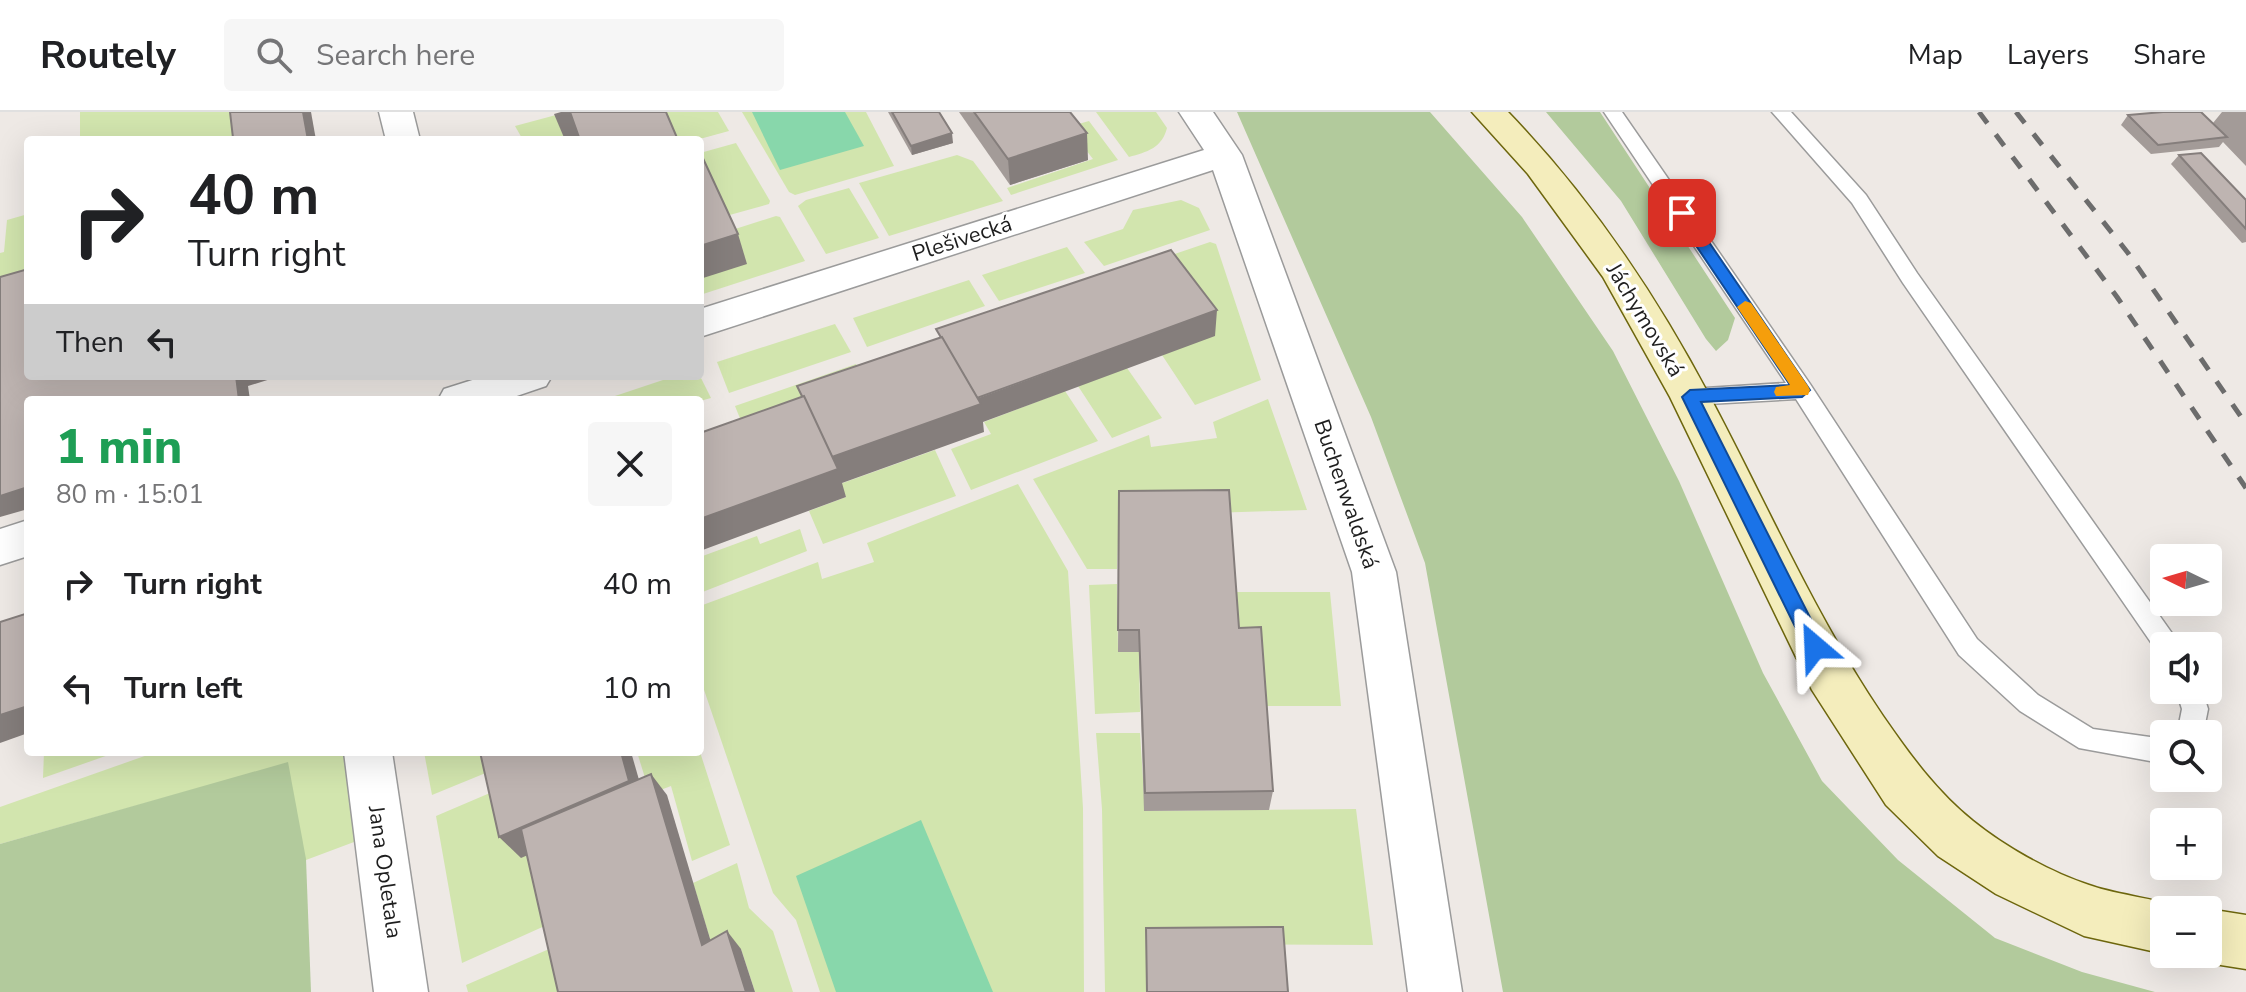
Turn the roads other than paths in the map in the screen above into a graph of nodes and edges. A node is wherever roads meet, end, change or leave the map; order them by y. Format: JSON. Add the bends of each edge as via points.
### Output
{"nodes":[{"id":1,"x":396,"y":112,"type":"edge"},
{"id":2,"x":1196,"y":112,"type":"edge"},
{"id":3,"x":1489,"y":112,"type":"edge"},
{"id":4,"x":1613,"y":112,"type":"edge"},
{"id":5,"x":1781,"y":112,"type":"edge"},
{"id":6,"x":402,"y":136,"type":"edge"},
{"id":7,"x":1225,"y":155,"type":"junction"},
{"id":8,"x":704,"y":322,"type":"edge"},
{"id":9,"x":514,"y":380,"type":"edge"},
{"id":10,"x":1802,"y":390,"type":"junction"},
{"id":11,"x":463,"y":391,"type":"edge"},
{"id":12,"x":1690,"y":397,"type":"junction"},
{"id":13,"x":24,"y":539,"type":"edge"},
{"id":14,"x":0,"y":547,"type":"edge"},
{"id":15,"x":2158,"y":632,"type":"edge"},
{"id":16,"x":2150,"y":749,"type":"edge"},
{"id":17,"x":369,"y":756,"type":"edge"},
{"id":18,"x":2150,"y":925,"type":"edge"},
{"id":19,"x":2222,"y":938,"type":"edge"},
{"id":20,"x":2246,"y":942,"type":"edge"},
{"id":21,"x":401,"y":992,"type":"edge"},
{"id":22,"x":1435,"y":992,"type":"edge"}],
"edges":[{"from":1,"to":6,"type":"street"},
{"from":2,"to":7,"type":"street","name":"Buchenwaldská"},
{"from":3,"to":12,"type":"street","name":"Jáchymovská","via":[[1540,166],[1618,270]]},
{"from":4,"to":10,"type":"lane"},
{"from":5,"to":15,"type":"lane","via":[[1859,199]]},
{"from":7,"to":8,"type":"street","name":"Plešivecká"},
{"from":7,"to":22,"type":"street","name":"Buchenwaldská","via":[[1374,572]]},
{"from":9,"to":11,"type":"street"},
{"from":10,"to":12,"type":"lane"},
{"from":10,"to":16,"type":"lane","via":[[1968,647],[2029,703],[2088,740]]},
{"from":12,"to":18,"type":"street","name":"Jáchymovská","via":[[1829,675],[1904,789],[1956,839],[2014,876],[2084,910]]},
{"from":13,"to":14,"type":"street"},
{"from":17,"to":21,"type":"street","name":"Jana Opletala"},
{"from":19,"to":20,"type":"street"}]}
